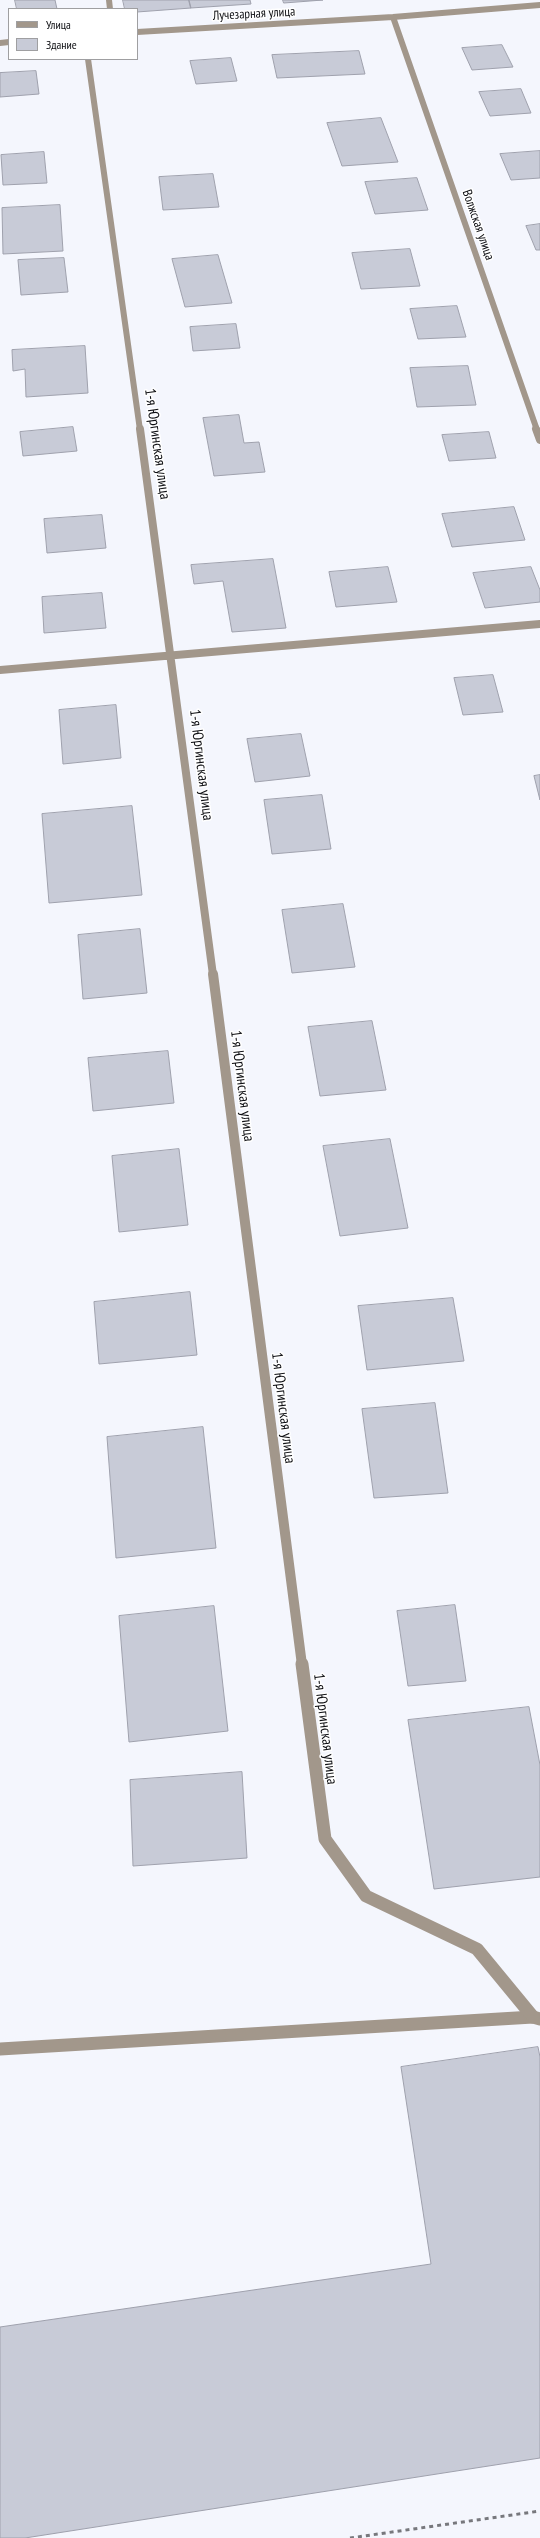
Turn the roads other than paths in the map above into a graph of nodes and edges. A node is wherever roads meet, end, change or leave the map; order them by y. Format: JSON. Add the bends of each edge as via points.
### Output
{"nodes":[{"id":1,"x":540,"y":5,"type":"edge"},
{"id":2,"x":393,"y":17,"type":"junction"},
{"id":3,"x":138,"y":32,"type":"edge"},
{"id":4,"x":88,"y":60,"type":"edge"},
{"id":5,"x":540,"y":440,"type":"edge"},
{"id":6,"x":540,"y":624,"type":"edge"},
{"id":7,"x":172,"y":654,"type":"junction"},
{"id":8,"x":0,"y":670,"type":"edge"},
{"id":9,"x":537,"y":2018,"type":"edge"},
{"id":10,"x":0,"y":2048,"type":"edge"}],
"edges":[{"from":1,"to":2,"type":"street","name":"Лучезарная улица"},
{"from":2,"to":3,"type":"street","name":"Лучезарная улица"},
{"from":2,"to":5,"type":"street","name":"Волжская улица"},
{"from":4,"to":7,"type":"street","name":"1-я Юргинская улица"},
{"from":6,"to":7,"type":"street"},
{"from":7,"to":8,"type":"street"},
{"from":7,"to":9,"type":"street","name":"1-я Юргинская улица","via":[[325,1839],[366,1896],[477,1949]]},
{"from":9,"to":10,"type":"street"}]}
